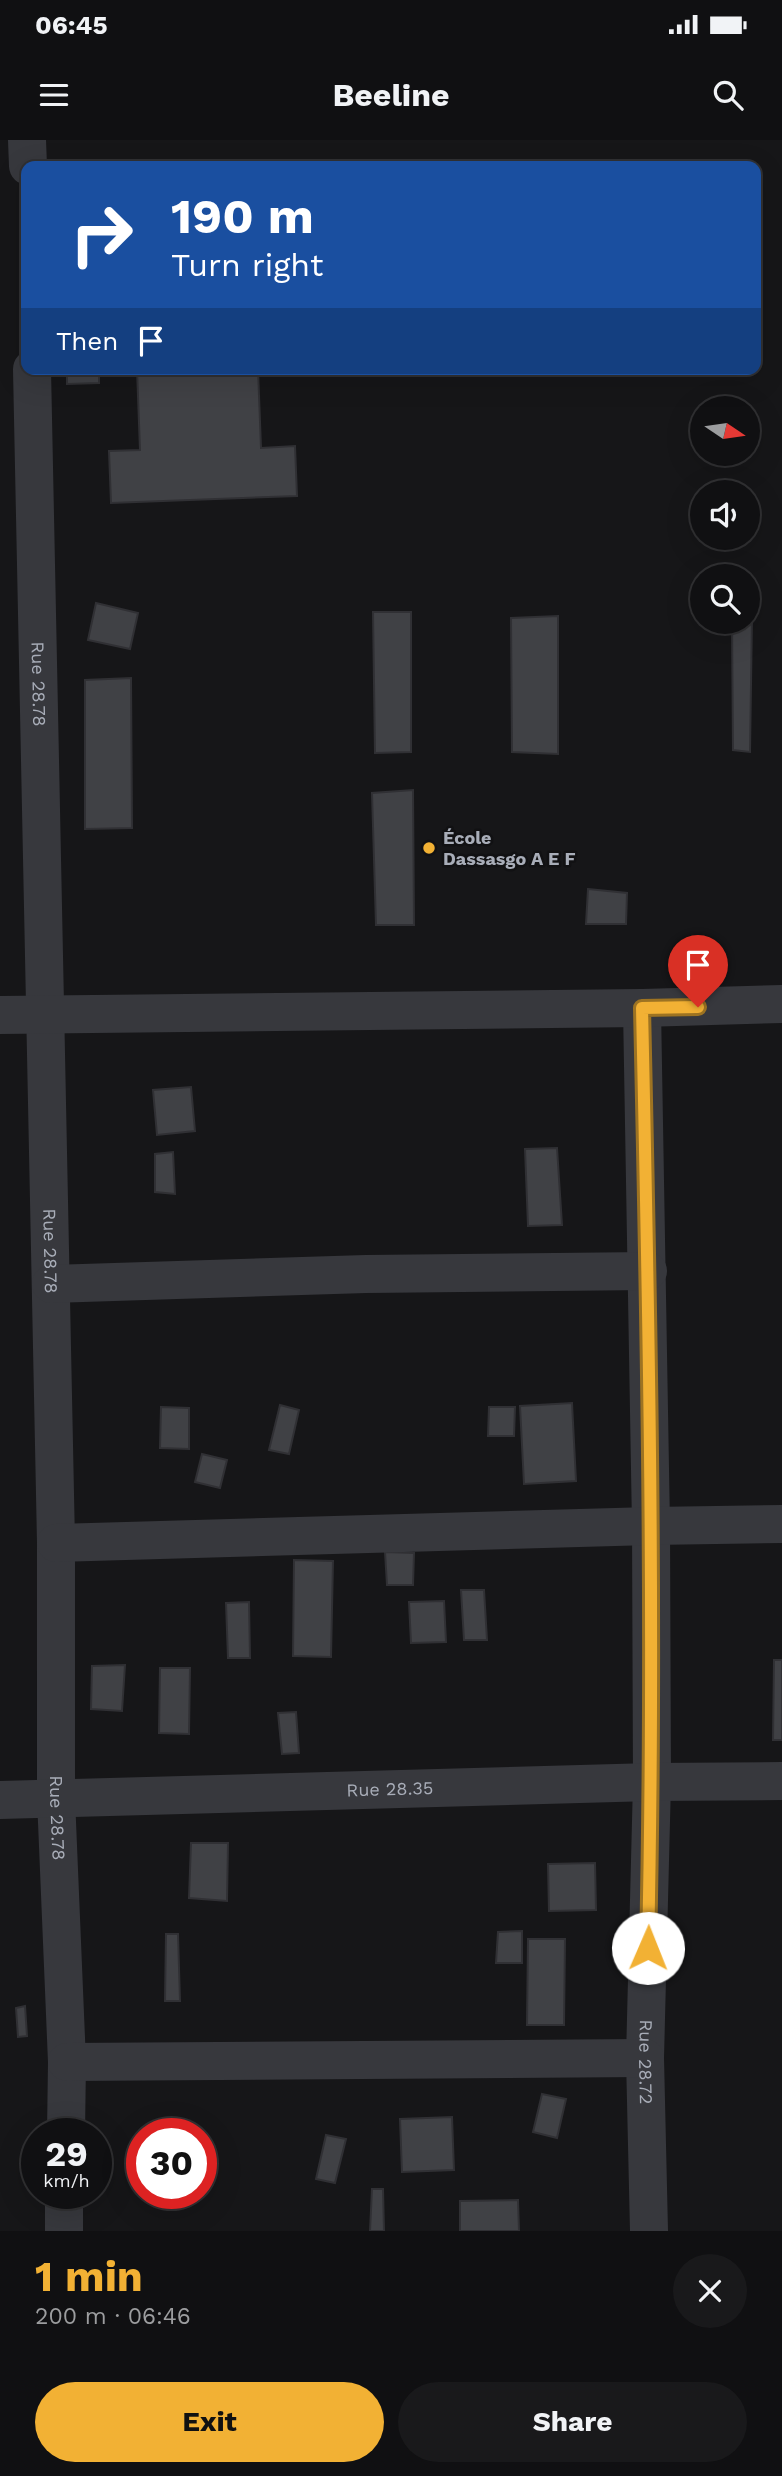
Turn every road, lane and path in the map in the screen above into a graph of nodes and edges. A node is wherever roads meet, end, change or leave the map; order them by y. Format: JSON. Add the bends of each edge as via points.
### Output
{"nodes":[{"id":1,"x":27,"y":140,"type":"edge"},
{"id":2,"x":28,"y":161,"type":"edge"},
{"id":3,"x":32,"y":375,"type":"edge"},
{"id":4,"x":782,"y":1004,"type":"edge"},
{"id":5,"x":642,"y":1008,"type":"junction"},
{"id":6,"x":0,"y":1015,"type":"edge"},
{"id":7,"x":47,"y":1016,"type":"junction"},
{"id":8,"x":648,"y":1271,"type":"junction"},
{"id":9,"x":51,"y":1284,"type":"junction"},
{"id":10,"x":782,"y":1524,"type":"edge"},
{"id":11,"x":651,"y":1526,"type":"junction"},
{"id":12,"x":56,"y":1543,"type":"junction"},
{"id":13,"x":782,"y":1781,"type":"edge"},
{"id":14,"x":652,"y":1782,"type":"junction"},
{"id":15,"x":56,"y":1798,"type":"junction"},
{"id":16,"x":0,"y":1800,"type":"edge"},
{"id":17,"x":645,"y":2058,"type":"junction"},
{"id":18,"x":67,"y":2062,"type":"junction"},
{"id":19,"x":66,"y":2118,"type":"edge"},
{"id":20,"x":64,"y":2209,"type":"edge"},
{"id":21,"x":64,"y":2231,"type":"edge"},
{"id":22,"x":649,"y":2231,"type":"edge"}],
"edges":[{"from":1,"to":2,"type":"street"},
{"from":3,"to":7,"type":"street","name":"Rue 28.78"},
{"from":4,"to":5,"type":"street"},
{"from":5,"to":7,"type":"street"},
{"from":5,"to":8,"type":"street","name":"Rue 28.72"},
{"from":6,"to":7,"type":"street"},
{"from":7,"to":9,"type":"street","name":"Rue 28.78"},
{"from":8,"to":9,"type":"street"},
{"from":8,"to":11,"type":"street","name":"Rue 28.72"},
{"from":9,"to":12,"type":"street","name":"Rue 28.78"},
{"from":10,"to":11,"type":"street"},
{"from":11,"to":12,"type":"street"},
{"from":11,"to":14,"type":"street","name":"Rue 28.72"},
{"from":12,"to":15,"type":"street","name":"Rue 28.78"},
{"from":13,"to":14,"type":"street","name":"Rue 28.35"},
{"from":14,"to":15,"type":"street","name":"Rue 28.35"},
{"from":14,"to":17,"type":"street","name":"Rue 28.72"},
{"from":15,"to":16,"type":"street","name":"Rue 28.35"},
{"from":15,"to":18,"type":"street","name":"Rue 28.78"},
{"from":17,"to":18,"type":"street"},
{"from":17,"to":22,"type":"street","name":"Rue 28.72"},
{"from":18,"to":19,"type":"street","name":"Rue 28.78"},
{"from":20,"to":21,"type":"street"}]}
